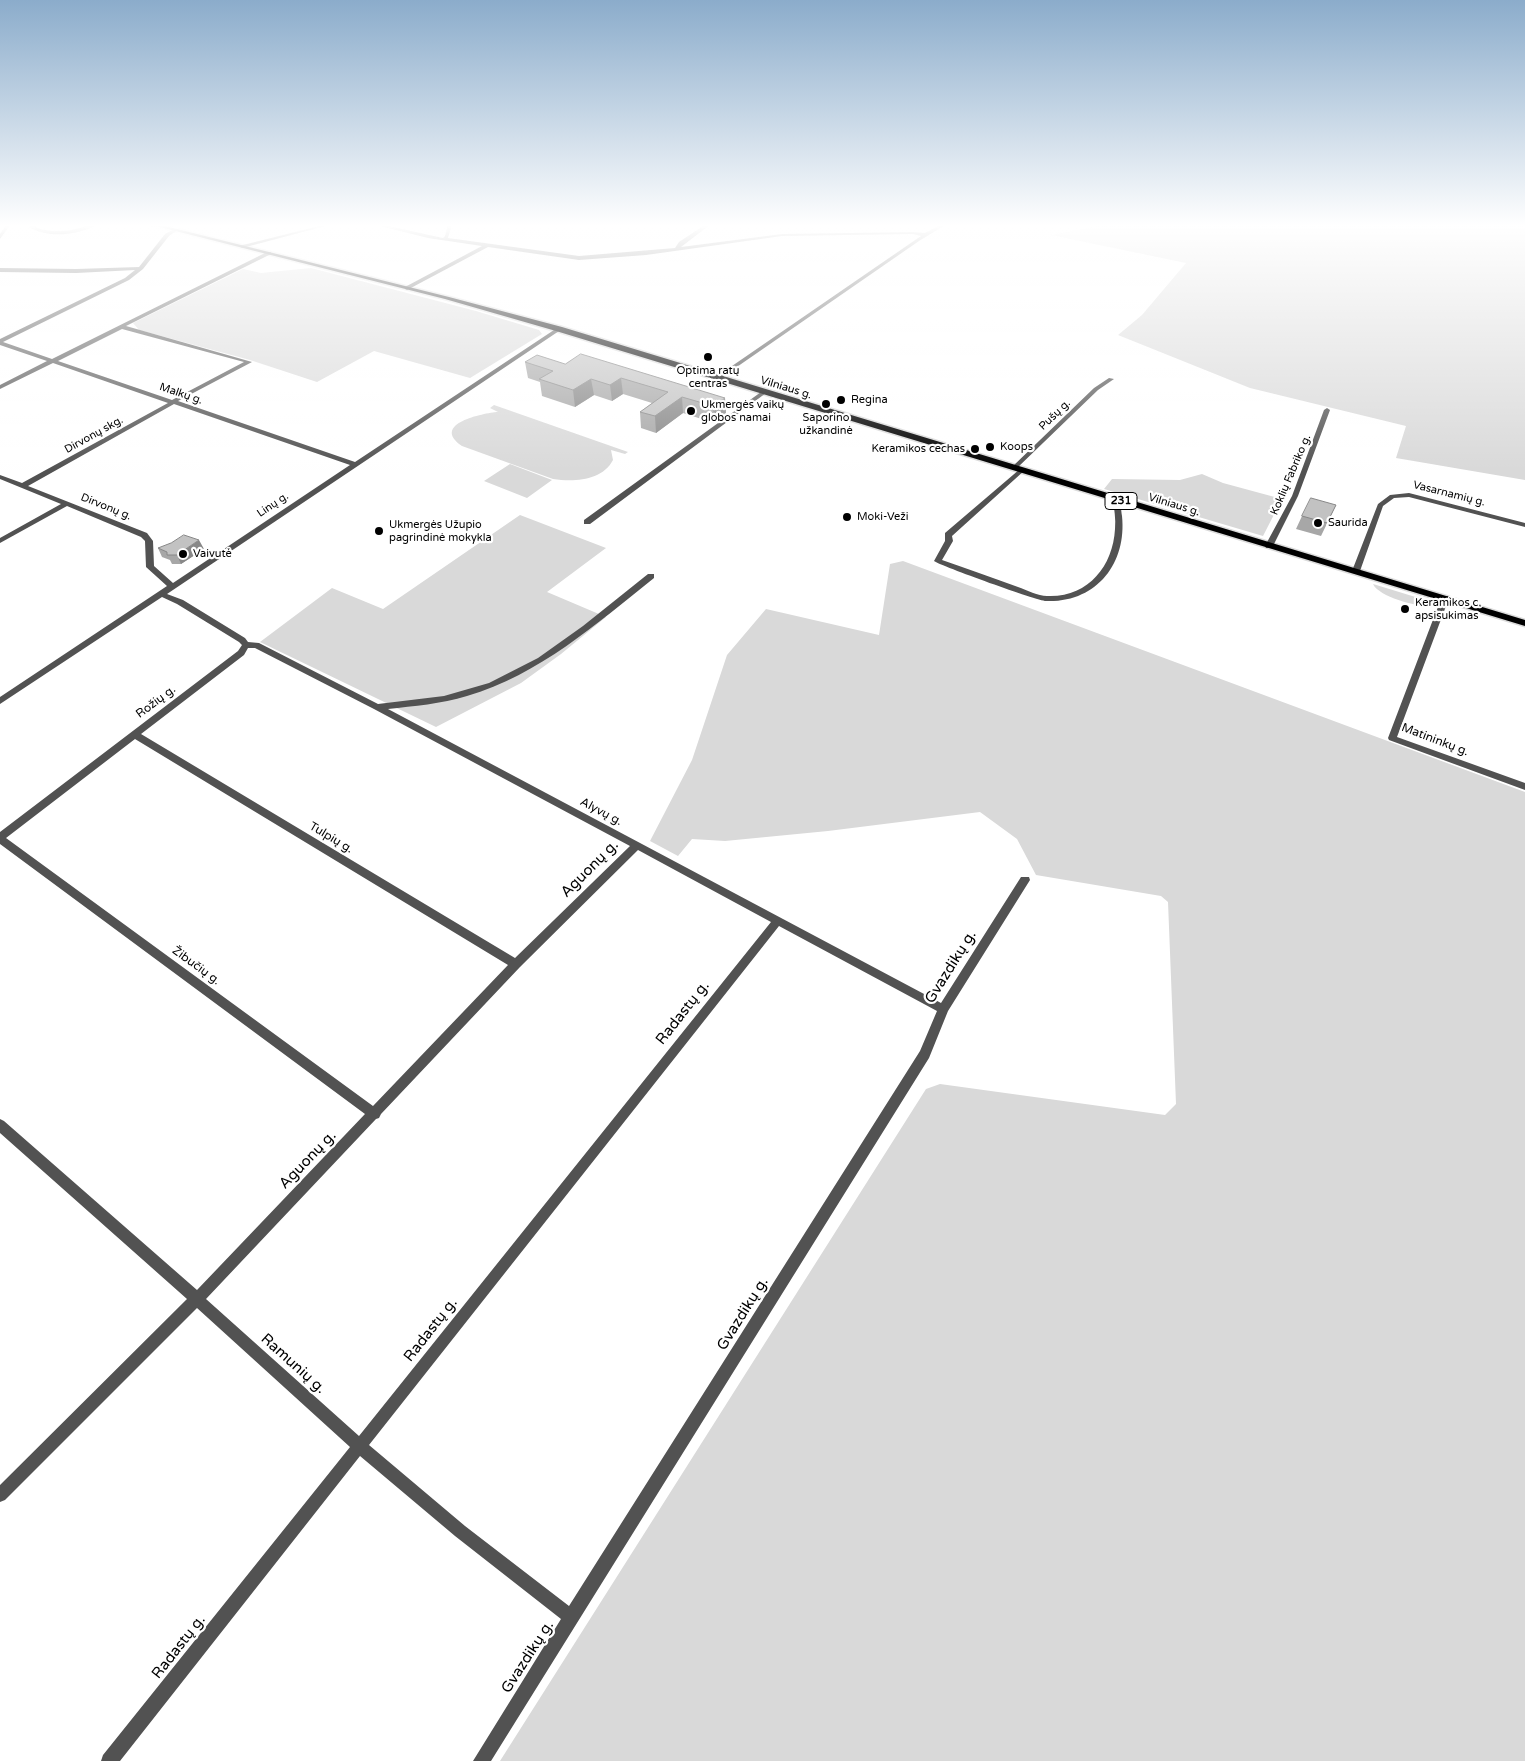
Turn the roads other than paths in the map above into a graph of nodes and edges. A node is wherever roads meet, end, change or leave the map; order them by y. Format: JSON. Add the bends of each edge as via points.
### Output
{"nodes":[{"id":1,"x":72,"y":306,"type":"edge"},
{"id":2,"x":163,"y":306,"type":"edge"},
{"id":3,"x":473,"y":306,"type":"edge"},
{"id":4,"x":822,"y":306,"type":"edge"},
{"id":5,"x":122,"y":327,"type":"junction"},
{"id":6,"x":559,"y":330,"type":"junction"},
{"id":7,"x":0,"y":342,"type":"edge"},
{"id":8,"x":54,"y":361,"type":"junction"},
{"id":9,"x":718,"y":378,"type":"junction"},
{"id":10,"x":1111,"y":379,"type":"dead end"},
{"id":11,"x":0,"y":387,"type":"edge"},
{"id":12,"x":763,"y":392,"type":"junction"},
{"id":13,"x":173,"y":402,"type":"junction"},
{"id":14,"x":1327,"y":410,"type":"dead end"},
{"id":15,"x":355,"y":464,"type":"junction"},
{"id":16,"x":1018,"y":469,"type":"junction"},
{"id":17,"x":0,"y":477,"type":"edge"},
{"id":18,"x":24,"y":485,"type":"junction"},
{"id":19,"x":1116,"y":499,"type":"junction"},
{"id":20,"x":66,"y":504,"type":"junction"},
{"id":21,"x":587,"y":522,"type":"dead end"},
{"id":22,"x":1525,"y":525,"type":"edge"},
{"id":23,"x":0,"y":541,"type":"edge"},
{"id":24,"x":1269,"y":546,"type":"junction"},
{"id":25,"x":1356,"y":571,"type":"junction"},
{"id":26,"x":651,"y":576,"type":"dead end"},
{"id":27,"x":173,"y":586,"type":"junction"},
{"id":28,"x":161,"y":594,"type":"junction"},
{"id":29,"x":1444,"y":598,"type":"junction"},
{"id":30,"x":1525,"y":623,"type":"edge"},
{"id":31,"x":246,"y":645,"type":"junction"},
{"id":32,"x":0,"y":701,"type":"edge"},
{"id":33,"x":377,"y":707,"type":"junction"},
{"id":34,"x":134,"y":734,"type":"junction"},
{"id":35,"x":1525,"y":787,"type":"edge"},
{"id":36,"x":0,"y":838,"type":"edge"},
{"id":37,"x":637,"y":845,"type":"junction"},
{"id":38,"x":1025,"y":880,"type":"dead end"},
{"id":39,"x":778,"y":920,"type":"junction"},
{"id":40,"x":516,"y":964,"type":"junction"},
{"id":41,"x":943,"y":1009,"type":"junction"},
{"id":42,"x":375,"y":1114,"type":"junction"},
{"id":43,"x":0,"y":1125,"type":"edge"},
{"id":44,"x":197,"y":1299,"type":"junction"},
{"id":45,"x":360,"y":1446,"type":"junction"},
{"id":46,"x":0,"y":1495,"type":"edge"},
{"id":47,"x":572,"y":1618,"type":"junction"},
{"id":48,"x":110,"y":1761,"type":"edge"},
{"id":49,"x":481,"y":1761,"type":"edge"}],
"edges":[{"from":1,"to":7,"type":"street"},
{"from":2,"to":5,"type":"street"},
{"from":3,"to":6,"type":"main road","name":"Vilniaus g.","number":"231"},
{"from":4,"to":9,"type":"street"},
{"from":5,"to":8,"type":"street"},
{"from":5,"to":13,"type":"street","name":"Dirvonų skg.","via":[[249,362]]},
{"from":6,"to":9,"type":"main road","name":"Vilniaus g.","number":"231"},
{"from":6,"to":15,"type":"street","name":"Linų g."},
{"from":7,"to":8,"type":"street","name":"Malkų g."},
{"from":8,"to":11,"type":"street"},
{"from":8,"to":13,"type":"street","name":"Malkų g."},
{"from":9,"to":12,"type":"main road","name":"Vilniaus g.","number":"231"},
{"from":10,"to":16,"type":"street","name":"Pušų g.","via":[[1096,389]]},
{"from":12,"to":16,"type":"main road","name":"Vilniaus g.","number":"231"},
{"from":12,"to":21,"type":"street"},
{"from":13,"to":15,"type":"street","name":"Malkų g."},
{"from":13,"to":18,"type":"street","name":"Dirvonų skg."},
{"from":14,"to":24,"type":"street","name":"Koklių Fabriko g.","via":[[1295,496]]},
{"from":15,"to":27,"type":"street","name":"Linų g."},
{"from":16,"to":19,"type":"main road","name":"Vilniaus g.","number":"231"},
{"from":16,"to":19,"type":"street","name":"Pušų g.","via":[[948,535],[949,541],[938,561],[1045,599],[1063,598],[1087,590],[1096,584],[1114,557],[1119,529]]},
{"from":17,"to":18,"type":"street","name":"Dirvonų g."},
{"from":18,"to":20,"type":"street","name":"Dirvonų g."},
{"from":19,"to":24,"type":"main road","name":"Vilniaus g.","number":"231"},
{"from":20,"to":23,"type":"street"},
{"from":20,"to":27,"type":"street","name":"Dirvonų g.","via":[[144,535],[149,541],[150,567]]},
{"from":22,"to":25,"type":"street","name":"Vasarnamių g.","via":[[1410,495],[1392,496],[1380,505]]},
{"from":24,"to":25,"type":"main road","name":"Vilniaus g.","number":"231"},
{"from":25,"to":29,"type":"main road","name":"Vilniaus g.","number":"231"},
{"from":26,"to":33,"type":"street","via":[[563,647],[513,676],[465,694],[422,703]]},
{"from":27,"to":28,"type":"street","name":"Linų g."},
{"from":28,"to":31,"type":"street","via":[[180,602]]},
{"from":28,"to":32,"type":"street","name":"Linų g."},
{"from":29,"to":30,"type":"main road","name":"Vilniaus g.","number":"231"},
{"from":29,"to":35,"type":"street","name":"Matininkų g.","via":[[1392,738]]},
{"from":31,"to":33,"type":"street","name":"Alyvų g.","via":[[256,645]]},
{"from":31,"to":34,"type":"street","name":"Rožių g.","via":[[241,653]]},
{"from":33,"to":37,"type":"street","name":"Alyvų g."},
{"from":34,"to":36,"type":"street","name":"Rožių g."},
{"from":34,"to":40,"type":"street","name":"Tulpių g."},
{"from":36,"to":42,"type":"street","name":"Žibučių g."},
{"from":37,"to":39,"type":"street","name":"Alyvų g."},
{"from":37,"to":40,"type":"street","name":"Aguonų g."},
{"from":38,"to":41,"type":"street","name":"Gvazdikų g."},
{"from":39,"to":41,"type":"street","name":"Alyvų g."},
{"from":39,"to":45,"type":"street","name":"Radastų g."},
{"from":40,"to":42,"type":"street","name":"Aguonų g."},
{"from":41,"to":47,"type":"street","name":"Gvazdikų g.","via":[[925,1054]]},
{"from":42,"to":44,"type":"street","name":"Aguonų g."},
{"from":43,"to":44,"type":"street","name":"Ramunių g."},
{"from":44,"to":45,"type":"street","name":"Ramunių g."},
{"from":44,"to":46,"type":"street","name":"Aguonų g."},
{"from":45,"to":47,"type":"street","name":"Ramunių g.","via":[[460,1531]]},
{"from":45,"to":48,"type":"street","name":"Radastų g."},
{"from":47,"to":49,"type":"street","name":"Gvazdikų g."}]}
